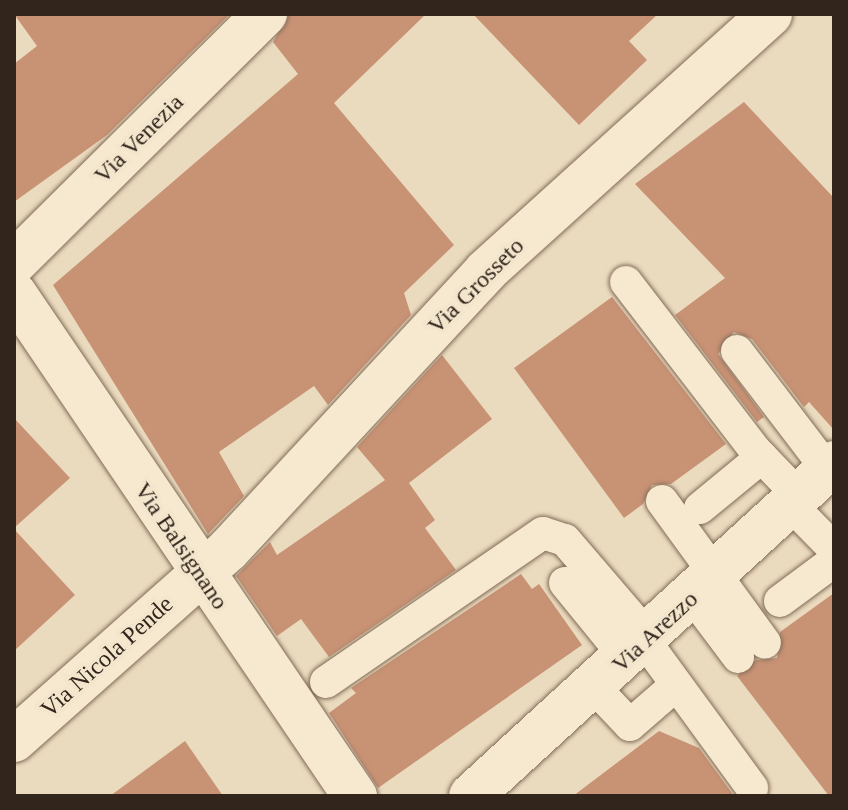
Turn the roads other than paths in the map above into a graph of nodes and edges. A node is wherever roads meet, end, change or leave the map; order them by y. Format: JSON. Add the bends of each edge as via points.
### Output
{"nodes":[{"id":1,"x":265,"y":14,"type":"edge"},
{"id":2,"x":770,"y":14,"type":"edge"},
{"id":3,"x":14,"y":263,"type":"edge"},
{"id":4,"x":626,"y":282,"type":"dead end"},
{"id":5,"x":14,"y":293,"type":"edge"},
{"id":6,"x":737,"y":351,"type":"dead end"},
{"id":7,"x":762,"y":457,"type":"junction"},
{"id":8,"x":813,"y":483,"type":"edge"},
{"id":9,"x":662,"y":501,"type":"dead end"},
{"id":10,"x":700,"y":508,"type":"dead end"},
{"id":11,"x":834,"y":549,"type":"edge"},
{"id":12,"x":834,"y":561,"type":"edge"},
{"id":13,"x":200,"y":575,"type":"junction"},
{"id":14,"x":565,"y":583,"type":"dead end"},
{"id":15,"x":704,"y":587,"type":"junction"},
{"id":16,"x":780,"y":601,"type":"dead end"},
{"id":17,"x":640,"y":646,"type":"junction"},
{"id":18,"x":751,"y":650,"type":"dead end"},
{"id":19,"x":326,"y":682,"type":"dead end"},
{"id":20,"x":676,"y":685,"type":"junction"},
{"id":21,"x":594,"y":687,"type":"junction"},
{"id":22,"x":14,"y":740,"type":"edge"},
{"id":23,"x":752,"y":788,"type":"dead end"},
{"id":24,"x":355,"y":796,"type":"edge"},
{"id":25,"x":471,"y":796,"type":"edge"}],
"edges":[{"from":1,"to":3,"type":"street","name":"Via Venezia"},
{"from":2,"to":13,"type":"street","name":"Via Grosseto","via":[[486,271]]},
{"from":4,"to":7,"type":"lane"},
{"from":5,"to":13,"type":"street","name":"Via Balsignano"},
{"from":6,"to":8,"type":"lane"},
{"from":7,"to":8,"type":"lane"},
{"from":7,"to":10,"type":"lane"},
{"from":8,"to":11,"type":"lane"},
{"from":8,"to":15,"type":"street","name":"Via Arezzo"},
{"from":9,"to":15,"type":"lane"},
{"from":12,"to":16,"type":"lane"},
{"from":13,"to":22,"type":"street","name":"Via Nicola Pende"},
{"from":13,"to":24,"type":"street","name":"Via Balsignano"},
{"from":14,"to":17,"type":"lane"},
{"from":15,"to":17,"type":"street","name":"Via Arezzo"},
{"from":15,"to":18,"type":"lane"},
{"from":17,"to":19,"type":"lane","via":[[565,540],[543,533]]},
{"from":17,"to":20,"type":"lane"},
{"from":17,"to":21,"type":"street","name":"Via Arezzo"},
{"from":20,"to":21,"type":"lane","via":[[630,725]]},
{"from":20,"to":23,"type":"lane"},
{"from":21,"to":25,"type":"street","name":"Via Arezzo"}]}
